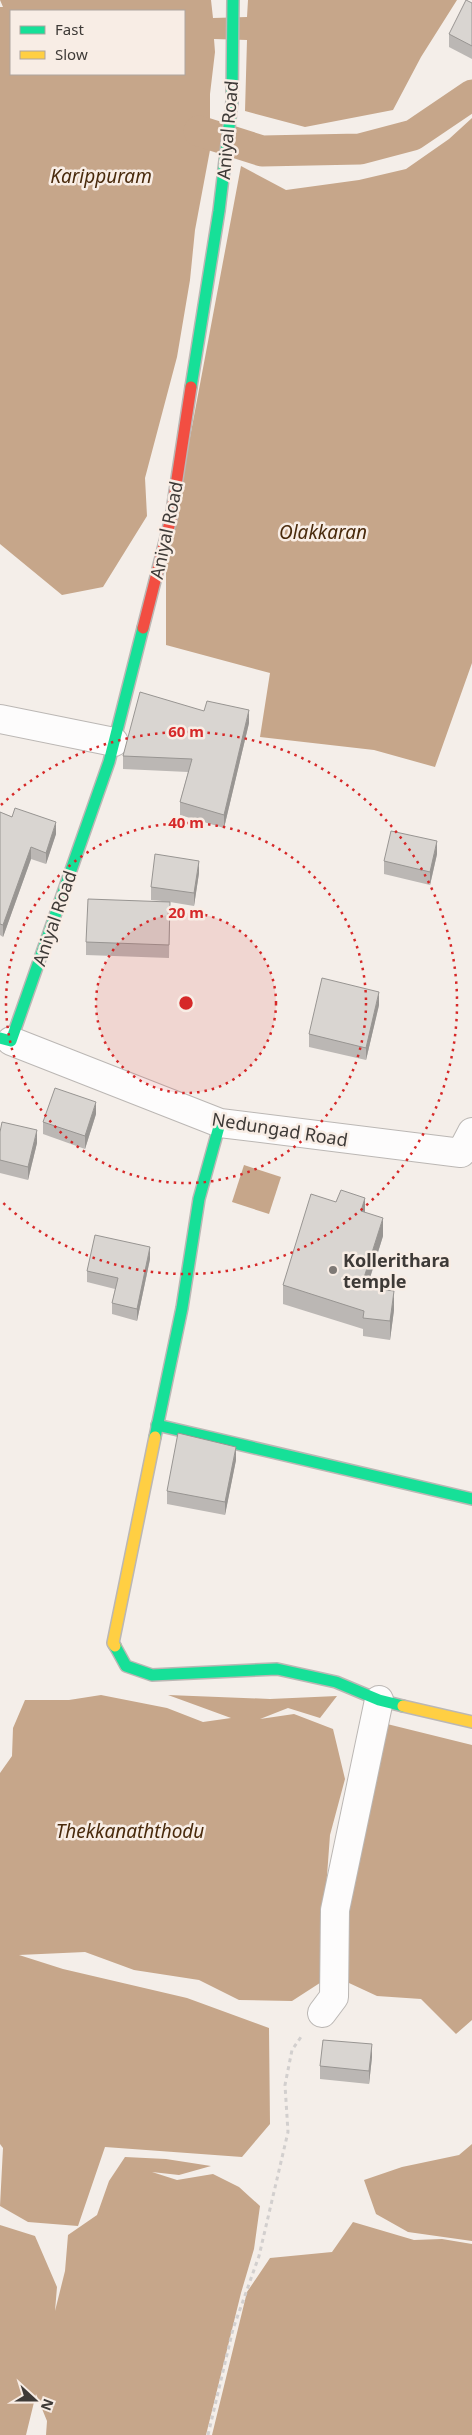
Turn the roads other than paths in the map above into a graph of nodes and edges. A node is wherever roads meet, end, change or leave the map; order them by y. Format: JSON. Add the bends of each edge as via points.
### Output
{"nodes":[{"id":1,"x":233,"y":0,"type":"edge"},
{"id":2,"x":0,"y":719,"type":"edge"},
{"id":3,"x":114,"y":742,"type":"junction"},
{"id":4,"x":5,"y":1040,"type":"edge"},
{"id":5,"x":220,"y":1124,"type":"junction"},
{"id":6,"x":468,"y":1151,"type":"edge"},
{"id":7,"x":157,"y":1425,"type":"junction"},
{"id":8,"x":472,"y":1499,"type":"edge"},
{"id":9,"x":380,"y":1700,"type":"junction"},
{"id":10,"x":472,"y":1722,"type":"edge"},
{"id":11,"x":322,"y":2013,"type":"road end"}],
"edges":[{"from":1,"to":3,"type":"street","name":"Aniyal Road","via":[[232,102],[219,211],[171,518]]},
{"from":2,"to":3,"type":"street"},
{"from":3,"to":4,"type":"street","name":"Aniyal Road"},
{"from":4,"to":5,"type":"street","name":"Nedungad Road"},
{"from":5,"to":6,"type":"street","name":"Nedungad Road"},
{"from":5,"to":7,"type":"street","via":[[199,1200],[182,1308]]},
{"from":7,"to":8,"type":"street"},
{"from":7,"to":9,"type":"street","via":[[113,1643],[126,1666],[152,1675],[277,1669],[336,1682]]},
{"from":9,"to":10,"type":"street"},
{"from":9,"to":11,"type":"street","via":[[335,1910],[334,1997]]}]}
